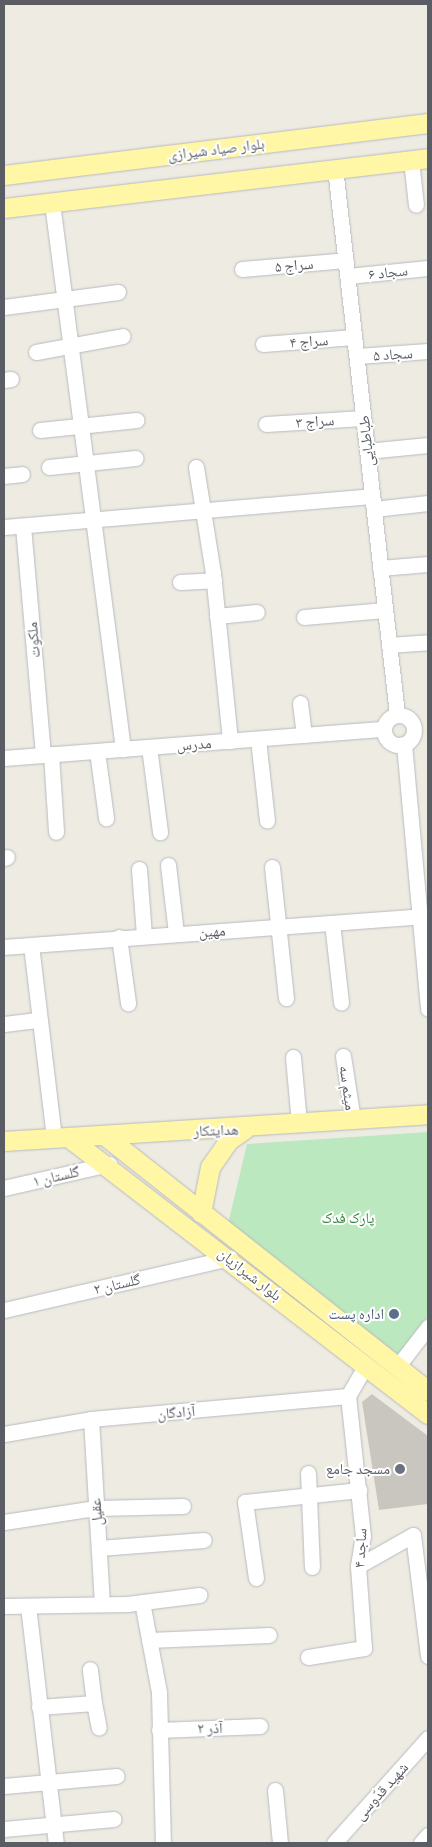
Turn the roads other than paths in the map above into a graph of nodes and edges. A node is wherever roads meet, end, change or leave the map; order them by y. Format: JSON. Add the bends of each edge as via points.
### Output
{"nodes":[{"id":1,"x":428,"y":123,"type":"edge"},
{"id":2,"x":420,"y":159,"type":"edge"},
{"id":3,"x":335,"y":168,"type":"junction"},
{"id":4,"x":4,"y":175,"type":"edge"},
{"id":5,"x":52,"y":203,"type":"junction"},
{"id":6,"x":416,"y":205,"type":"dead end"},
{"id":7,"x":4,"y":208,"type":"edge"},
{"id":8,"x":346,"y":260,"type":"junction"},
{"id":9,"x":428,"y":268,"type":"edge"},
{"id":10,"x":242,"y":270,"type":"dead end"},
{"id":11,"x":348,"y":276,"type":"junction"},
{"id":12,"x":118,"y":292,"type":"dead end"},
{"id":13,"x":64,"y":299,"type":"junction"},
{"id":14,"x":4,"y":307,"type":"edge"},
{"id":15,"x":123,"y":336,"type":"dead end"},
{"id":16,"x":354,"y":338,"type":"junction"},
{"id":17,"x":263,"y":344,"type":"dead end"},
{"id":18,"x":71,"y":346,"type":"junction"},
{"id":19,"x":428,"y":351,"type":"edge"},
{"id":20,"x":36,"y":352,"type":"dead end"},
{"id":21,"x":357,"y":356,"type":"junction"},
{"id":22,"x":363,"y":418,"type":"junction"},
{"id":23,"x":136,"y":420,"type":"dead end"},
{"id":24,"x":266,"y":424,"type":"dead end"},
{"id":25,"x":81,"y":426,"type":"junction"},
{"id":26,"x":40,"y":430,"type":"dead end"},
{"id":27,"x":428,"y":445,"type":"edge"},
{"id":28,"x":367,"y":451,"type":"junction"},
{"id":29,"x":136,"y":458,"type":"dead end"},
{"id":30,"x":86,"y":462,"type":"junction"},
{"id":31,"x":49,"y":467,"type":"dead end"},
{"id":32,"x":196,"y":467,"type":"dead end"},
{"id":33,"x":22,"y":474,"type":"dead end"},
{"id":34,"x":4,"y":476,"type":"edge"},
{"id":35,"x":373,"y":503,"type":"junction"},
{"id":36,"x":428,"y":503,"type":"edge"},
{"id":37,"x":201,"y":511,"type":"junction"},
{"id":38,"x":93,"y":520,"type":"junction"},
{"id":39,"x":23,"y":526,"type":"junction"},
{"id":40,"x":4,"y":527,"type":"edge"},
{"id":41,"x":428,"y":564,"type":"edge"},
{"id":42,"x":380,"y":568,"type":"junction"},
{"id":43,"x":214,"y":580,"type":"junction"},
{"id":44,"x":180,"y":582,"type":"dead end"},
{"id":45,"x":385,"y":610,"type":"junction"},
{"id":46,"x":257,"y":612,"type":"dead end"},
{"id":47,"x":217,"y":616,"type":"junction"},
{"id":48,"x":304,"y":617,"type":"dead end"},
{"id":49,"x":428,"y":642,"type":"edge"},
{"id":50,"x":389,"y":645,"type":"junction"},
{"id":51,"x":300,"y":704,"type":"dead end"},
{"id":52,"x":397,"y":714,"type":"junction"},
{"id":53,"x":421,"y":726,"type":"edge"},
{"id":54,"x":384,"y":730,"type":"junction"},
{"id":55,"x":304,"y":735,"type":"junction"},
{"id":56,"x":258,"y":739,"type":"junction"},
{"id":57,"x":230,"y":741,"type":"junction"},
{"id":58,"x":404,"y":744,"type":"junction"},
{"id":59,"x":149,"y":747,"type":"junction"},
{"id":60,"x":123,"y":749,"type":"junction"},
{"id":61,"x":97,"y":751,"type":"junction"},
{"id":62,"x":47,"y":755,"type":"junction"},
{"id":63,"x":4,"y":758,"type":"edge"},
{"id":64,"x":106,"y":818,"type":"dead end"},
{"id":65,"x":267,"y":820,"type":"dead end"},
{"id":66,"x":56,"y":832,"type":"dead end"},
{"id":67,"x":160,"y":832,"type":"dead end"},
{"id":68,"x":168,"y":865,"type":"dead end"},
{"id":69,"x":272,"y":867,"type":"dead end"},
{"id":70,"x":139,"y":868,"type":"dead end"},
{"id":71,"x":424,"y":916,"type":"edge"},
{"id":72,"x":332,"y":922,"type":"junction"},
{"id":73,"x":280,"y":926,"type":"junction"},
{"id":74,"x":176,"y":933,"type":"junction"},
{"id":75,"x":144,"y":936,"type":"junction"},
{"id":76,"x":119,"y":937,"type":"junction"},
{"id":77,"x":30,"y":945,"type":"junction"},
{"id":78,"x":4,"y":947,"type":"edge"},
{"id":79,"x":286,"y":998,"type":"dead end"},
{"id":80,"x":341,"y":1002,"type":"dead end"},
{"id":81,"x":128,"y":1003,"type":"dead end"},
{"id":82,"x":428,"y":1009,"type":"edge"},
{"id":83,"x":39,"y":1020,"type":"junction"},
{"id":84,"x":4,"y":1024,"type":"edge"},
{"id":85,"x":343,"y":1056,"type":"dead end"},
{"id":86,"x":292,"y":1057,"type":"dead end"},
{"id":87,"x":428,"y":1114,"type":"edge"},
{"id":88,"x":353,"y":1120,"type":"junction"},
{"id":89,"x":299,"y":1123,"type":"junction"},
{"id":90,"x":245,"y":1129,"type":"junction"},
{"id":91,"x":104,"y":1135,"type":"junction"},
{"id":92,"x":61,"y":1137,"type":"junction"},
{"id":93,"x":4,"y":1141,"type":"edge"},
{"id":94,"x":122,"y":1148,"type":"junction"},
{"id":95,"x":109,"y":1164,"type":"junction"},
{"id":96,"x":4,"y":1188,"type":"edge"},
{"id":97,"x":201,"y":1213,"type":"junction"},
{"id":98,"x":230,"y":1258,"type":"junction"},
{"id":99,"x":4,"y":1310,"type":"edge"},
{"id":100,"x":428,"y":1327,"type":"edge"},
{"id":101,"x":366,"y":1365,"type":"junction"},
{"id":102,"x":397,"y":1367,"type":"junction"},
{"id":103,"x":428,"y":1391,"type":"edge"},
{"id":104,"x":348,"y":1396,"type":"junction"},
{"id":105,"x":428,"y":1414,"type":"edge"},
{"id":106,"x":91,"y":1419,"type":"junction"},
{"id":107,"x":4,"y":1434,"type":"edge"},
{"id":108,"x":308,"y":1473,"type":"dead end"},
{"id":109,"x":359,"y":1490,"type":"junction"},
{"id":110,"x":309,"y":1495,"type":"junction"},
{"id":111,"x":183,"y":1506,"type":"dead end"},
{"id":112,"x":96,"y":1508,"type":"junction"},
{"id":113,"x":4,"y":1522,"type":"edge"},
{"id":114,"x":204,"y":1540,"type":"dead end"},
{"id":115,"x":99,"y":1548,"type":"junction"},
{"id":116,"x":358,"y":1566,"type":"junction"},
{"id":117,"x":312,"y":1567,"type":"dead end"},
{"id":118,"x":256,"y":1578,"type":"dead end"},
{"id":119,"x":199,"y":1595,"type":"dead end"},
{"id":120,"x":142,"y":1602,"type":"junction"},
{"id":121,"x":102,"y":1604,"type":"junction"},
{"id":122,"x":4,"y":1606,"type":"edge"},
{"id":123,"x":28,"y":1606,"type":"junction"},
{"id":124,"x":268,"y":1635,"type":"dead end"},
{"id":125,"x":149,"y":1640,"type":"junction"},
{"id":126,"x":428,"y":1656,"type":"edge"},
{"id":127,"x":308,"y":1657,"type":"dead end"},
{"id":128,"x":90,"y":1669,"type":"dead end"},
{"id":129,"x":94,"y":1704,"type":"junction"},
{"id":130,"x":39,"y":1707,"type":"junction"},
{"id":131,"x":260,"y":1726,"type":"dead end"},
{"id":132,"x":98,"y":1728,"type":"dead end"},
{"id":133,"x":159,"y":1730,"type":"junction"},
{"id":134,"x":428,"y":1738,"type":"edge"},
{"id":135,"x":117,"y":1776,"type":"dead end"},
{"id":136,"x":48,"y":1782,"type":"junction"},
{"id":137,"x":4,"y":1786,"type":"edge"},
{"id":138,"x":275,"y":1790,"type":"dead end"},
{"id":139,"x":114,"y":1819,"type":"dead end"},
{"id":140,"x":54,"y":1823,"type":"junction"},
{"id":141,"x":4,"y":1829,"type":"edge"},
{"id":142,"x":428,"y":1835,"type":"edge"},
{"id":143,"x":344,"y":1840,"type":"edge"},
{"id":144,"x":56,"y":1843,"type":"edge"},
{"id":145,"x":163,"y":1843,"type":"edge"},
{"id":146,"x":280,"y":1843,"type":"edge"},
{"id":147,"x":421,"y":1843,"type":"edge"}],
"edges":[{"from":1,"to":4,"type":"main road","name":"بلوار صیاد شیرازی"},
{"from":2,"to":3,"type":"main road"},
{"from":2,"to":6,"type":"street"},
{"from":3,"to":5,"type":"main road"},
{"from":3,"to":8,"type":"street","name":"طباطبایی"},
{"from":5,"to":7,"type":"main road"},
{"from":5,"to":13,"type":"street"},
{"from":8,"to":10,"type":"street","name":"سراج ۵"},
{"from":8,"to":11,"type":"street","name":"طباطبایی"},
{"from":9,"to":11,"type":"street","name":"سجاد ۶"},
{"from":11,"to":16,"type":"street","name":"طباطبایی"},
{"from":12,"to":13,"type":"street"},
{"from":13,"to":14,"type":"street"},
{"from":13,"to":18,"type":"street"},
{"from":15,"to":18,"type":"street"},
{"from":16,"to":17,"type":"street","name":"سراج ۴"},
{"from":16,"to":21,"type":"street","name":"طباطبایی"},
{"from":18,"to":20,"type":"street"},
{"from":18,"to":25,"type":"street"},
{"from":19,"to":21,"type":"street","name":"سجاد ۵"},
{"from":21,"to":22,"type":"street","name":"طباطبایی"},
{"from":22,"to":24,"type":"street","name":"سراج ۳"},
{"from":22,"to":28,"type":"street","name":"طباطبایی"},
{"from":23,"to":25,"type":"street"},
{"from":25,"to":26,"type":"street"},
{"from":25,"to":30,"type":"street"},
{"from":27,"to":28,"type":"street"},
{"from":28,"to":35,"type":"street","name":"طباطبایی"},
{"from":29,"to":30,"type":"street"},
{"from":30,"to":31,"type":"street"},
{"from":30,"to":38,"type":"street"},
{"from":32,"to":37,"type":"street"},
{"from":33,"to":34,"type":"street"},
{"from":35,"to":36,"type":"street"},
{"from":35,"to":37,"type":"street"},
{"from":35,"to":42,"type":"street","name":"طباطبایی"},
{"from":37,"to":38,"type":"street"},
{"from":37,"to":43,"type":"street"},
{"from":38,"to":39,"type":"street"},
{"from":38,"to":60,"type":"street"},
{"from":39,"to":40,"type":"street"},
{"from":39,"to":62,"type":"street","name":"ملکوت"},
{"from":41,"to":42,"type":"street"},
{"from":42,"to":45,"type":"street","name":"طباطبایی"},
{"from":43,"to":44,"type":"street"},
{"from":43,"to":47,"type":"street"},
{"from":45,"to":48,"type":"street"},
{"from":45,"to":50,"type":"street","name":"طباطبایی"},
{"from":46,"to":47,"type":"street"},
{"from":47,"to":57,"type":"street"},
{"from":49,"to":50,"type":"street"},
{"from":50,"to":52,"type":"street","name":"طباطبایی"},
{"from":51,"to":55,"type":"street"},
{"from":52,"to":53,"type":"street"},
{"from":52,"to":54,"type":"street"},
{"from":53,"to":58,"type":"street"},
{"from":54,"to":55,"type":"street","name":"مدرس"},
{"from":54,"to":58,"type":"street","via":[[390,742]]},
{"from":55,"to":56,"type":"street","name":"مدرس"},
{"from":56,"to":57,"type":"street","name":"مدرس"},
{"from":56,"to":65,"type":"street"},
{"from":57,"to":59,"type":"street","name":"مدرس"},
{"from":58,"to":71,"type":"street"},
{"from":59,"to":60,"type":"street","name":"مدرس"},
{"from":59,"to":67,"type":"street"},
{"from":60,"to":61,"type":"street","name":"مدرس"},
{"from":61,"to":62,"type":"street","name":"مدرس"},
{"from":61,"to":64,"type":"street"},
{"from":62,"to":63,"type":"street","name":"مدرس"},
{"from":62,"to":66,"type":"street","name":"ملکوت"},
{"from":68,"to":74,"type":"street"},
{"from":69,"to":73,"type":"street"},
{"from":70,"to":75,"type":"street"},
{"from":71,"to":72,"type":"street","name":"مهین"},
{"from":71,"to":82,"type":"street"},
{"from":72,"to":73,"type":"street","name":"مهین"},
{"from":72,"to":80,"type":"street"},
{"from":73,"to":74,"type":"street","name":"مهین"},
{"from":73,"to":79,"type":"street"},
{"from":74,"to":75,"type":"street","name":"مهین"},
{"from":75,"to":76,"type":"street","name":"مهین"},
{"from":76,"to":77,"type":"street","name":"مهین"},
{"from":76,"to":81,"type":"street"},
{"from":77,"to":78,"type":"street","name":"مهین"},
{"from":77,"to":83,"type":"street"},
{"from":83,"to":84,"type":"street"},
{"from":83,"to":92,"type":"street"},
{"from":85,"to":88,"type":"street","name":"میثم سه"},
{"from":86,"to":89,"type":"street"},
{"from":87,"to":88,"type":"main road","name":"هدایتکار"},
{"from":88,"to":89,"type":"main road","name":"هدایتکار"},
{"from":89,"to":90,"type":"main road","name":"هدایتکار"},
{"from":90,"to":91,"type":"main road","name":"هدایتکار"},
{"from":90,"to":97,"type":"main road","via":[[229,1140],[210,1167]]},
{"from":91,"to":92,"type":"main road","name":"هدایتکار"},
{"from":91,"to":94,"type":"main road","name":"بلوار شیرازیان"},
{"from":92,"to":93,"type":"main road","name":"هدایتکار"},
{"from":92,"to":95,"type":"main road","name":"بلوار شیرازیان"},
{"from":94,"to":95,"type":"main road"},
{"from":94,"to":97,"type":"main road","name":"بلوار شیرازیان"},
{"from":95,"to":96,"type":"street","name":"گلستان ۱"},
{"from":95,"to":98,"type":"main road","name":"بلوار شیرازیان"},
{"from":97,"to":102,"type":"main road","name":"بلوار شیرازیان"},
{"from":98,"to":99,"type":"street","name":"گلستان ۲"},
{"from":98,"to":101,"type":"main road","name":"بلوار شیرازیان"},
{"from":100,"to":102,"type":"street"},
{"from":101,"to":104,"type":"street"},
{"from":101,"to":105,"type":"main road","name":"بلوار شیرازیان"},
{"from":102,"to":103,"type":"main road","name":"بلوار شیرازیان"},
{"from":104,"to":106,"type":"street","name":"آزادگان"},
{"from":104,"to":109,"type":"street","name":"ساجد ۴"},
{"from":106,"to":107,"type":"street","name":"آزادگان"},
{"from":106,"to":112,"type":"street","name":"عقیل"},
{"from":108,"to":110,"type":"street"},
{"from":109,"to":110,"type":"street"},
{"from":109,"to":116,"type":"street","name":"ساجد ۴","via":[[364,1536]]},
{"from":110,"to":117,"type":"street"},
{"from":110,"to":118,"type":"street","via":[[246,1502]]},
{"from":111,"to":112,"type":"street"},
{"from":112,"to":113,"type":"street"},
{"from":112,"to":115,"type":"street","name":"عقیل"},
{"from":114,"to":115,"type":"street"},
{"from":115,"to":121,"type":"street","name":"عقیل"},
{"from":116,"to":126,"type":"street","via":[[414,1535]]},
{"from":116,"to":127,"type":"street","name":"ساجد ۴","via":[[364,1648]]},
{"from":119,"to":120,"type":"street"},
{"from":120,"to":121,"type":"street"},
{"from":120,"to":125,"type":"street"},
{"from":121,"to":123,"type":"street"},
{"from":122,"to":123,"type":"street"},
{"from":123,"to":130,"type":"street"},
{"from":124,"to":125,"type":"street"},
{"from":125,"to":133,"type":"street","via":[[158,1692]]},
{"from":128,"to":129,"type":"street"},
{"from":129,"to":130,"type":"street"},
{"from":129,"to":132,"type":"street"},
{"from":130,"to":136,"type":"street"},
{"from":131,"to":133,"type":"street","name":"آذر ۲"},
{"from":133,"to":145,"type":"street"},
{"from":134,"to":143,"type":"street","name":"شهید قدّوسی"},
{"from":135,"to":136,"type":"street"},
{"from":136,"to":137,"type":"street"},
{"from":136,"to":140,"type":"street"},
{"from":138,"to":146,"type":"street"},
{"from":139,"to":140,"type":"street"},
{"from":140,"to":141,"type":"street"},
{"from":140,"to":144,"type":"street"},
{"from":142,"to":147,"type":"street"}]}
